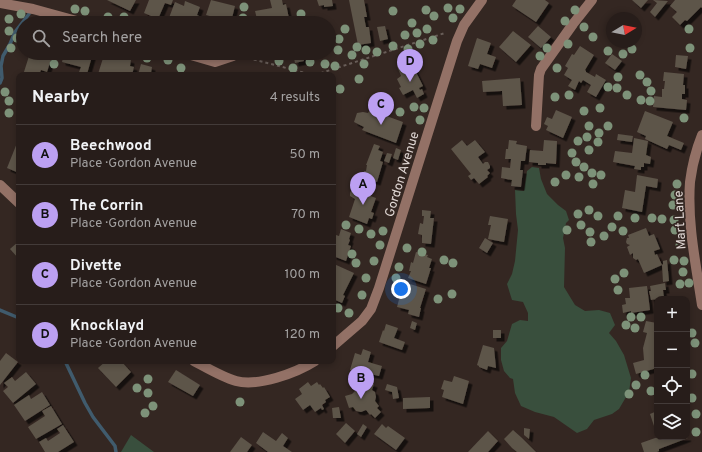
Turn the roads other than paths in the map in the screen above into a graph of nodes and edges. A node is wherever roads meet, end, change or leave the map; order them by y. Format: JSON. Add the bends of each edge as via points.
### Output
{"nodes":[{"id":1,"x":482,"y":0,"type":"edge"},
{"id":2,"x":592,"y":0,"type":"edge"},
{"id":3,"x":0,"y":3,"type":"edge"},
{"id":4,"x":58,"y":16,"type":"edge"},
{"id":5,"x":208,"y":60,"type":"edge"},
{"id":6,"x":221,"y":60,"type":"edge"},
{"id":7,"x":536,"y":126,"type":"dead end"},
{"id":8,"x":702,"y":135,"type":"edge"},
{"id":9,"x":0,"y":185,"type":"edge"},
{"id":10,"x":16,"y":201,"type":"edge"},
{"id":11,"x":702,"y":305,"type":"edge"},
{"id":12,"x":336,"y":343,"type":"edge"},
{"id":13,"x":200,"y":364,"type":"edge"},
{"id":14,"x":310,"y":364,"type":"edge"}],
"edges":[{"from":1,"to":12,"type":"street","name":"Gordon Avenue","via":[[464,25],[457,41],[371,309],[362,321]]},
{"from":2,"to":7,"type":"street","via":[[541,69]]},
{"from":3,"to":4,"type":"street"},
{"from":5,"to":6,"type":"street"},
{"from":8,"to":11,"type":"street","name":"Mart Lane","via":[[692,167],[689,198]]},
{"from":9,"to":10,"type":"street"},
{"from":13,"to":14,"type":"street","via":[[236,381],[250,382],[287,374]]}]}
